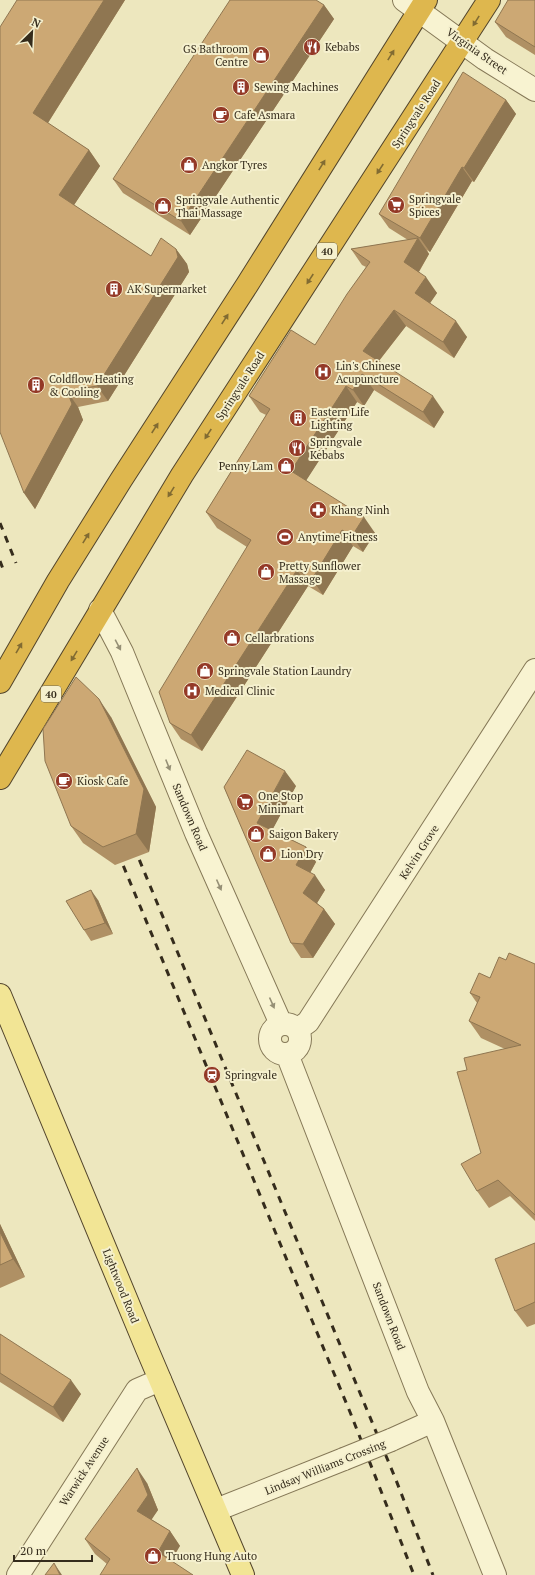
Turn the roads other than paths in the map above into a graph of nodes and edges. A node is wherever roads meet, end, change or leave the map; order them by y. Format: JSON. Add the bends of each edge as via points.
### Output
{"nodes":[{"id":1,"x":489,"y":0,"type":"edge"},
{"id":2,"x":417,"y":4,"type":"edge"},
{"id":3,"x":462,"y":43,"type":"junction"},
{"id":4,"x":535,"y":90,"type":"edge"},
{"id":5,"x":100,"y":610,"type":"junction"},
{"id":6,"x":535,"y":670,"type":"edge"},
{"id":7,"x":0,"y":682,"type":"edge"},
{"id":8,"x":0,"y":778,"type":"edge"},
{"id":9,"x":0,"y":996,"type":"edge"},
{"id":10,"x":289,"y":1027,"type":"junction"},
{"id":11,"x":160,"y":1380,"type":"junction"},
{"id":12,"x":433,"y":1421,"type":"junction"},
{"id":13,"x":216,"y":1510,"type":"junction"},
{"id":14,"x":18,"y":1575,"type":"edge"},
{"id":15,"x":243,"y":1575,"type":"edge"},
{"id":16,"x":495,"y":1575,"type":"edge"}],
"edges":[{"from":1,"to":3,"type":"highway","name":"Springvale Road","number":"40","one_way":true},
{"from":2,"to":3,"type":"street","name":"Virginia Street"},
{"from":7,"to":2,"type":"highway","one_way":true,"via":[[58,581],[242,292]]},
{"from":3,"to":4,"type":"street","name":"Virginia Street"},
{"from":3,"to":5,"type":"highway","name":"Springvale Road","number":"40","one_way":true,"via":[[206,437]]},
{"from":5,"to":8,"type":"highway","name":"Springvale Road","number":"40","one_way":true},
{"from":5,"to":10,"type":"street","name":"Sandown Road","one_way":true,"via":[[122,652],[196,833]]},
{"from":6,"to":10,"type":"street","name":"Kelvin Grove","via":[[308,1022]]},
{"from":9,"to":11,"type":"main road","name":"Lightwood Road"},
{"from":10,"to":12,"type":"street","name":"Sandown Road","via":[[301,1040],[293,1053],[288,1054],[418,1392]]},
{"from":11,"to":13,"type":"main road","name":"Lightwood Road"},
{"from":11,"to":14,"type":"street","name":"Warwick Avenue","via":[[137,1390]]},
{"from":12,"to":13,"type":"street","name":"Lindsay Williams Crossing","bridge":true},
{"from":12,"to":16,"type":"street","name":"Sandown Road"},
{"from":13,"to":15,"type":"main road","name":"Lightwood Road"}]}
